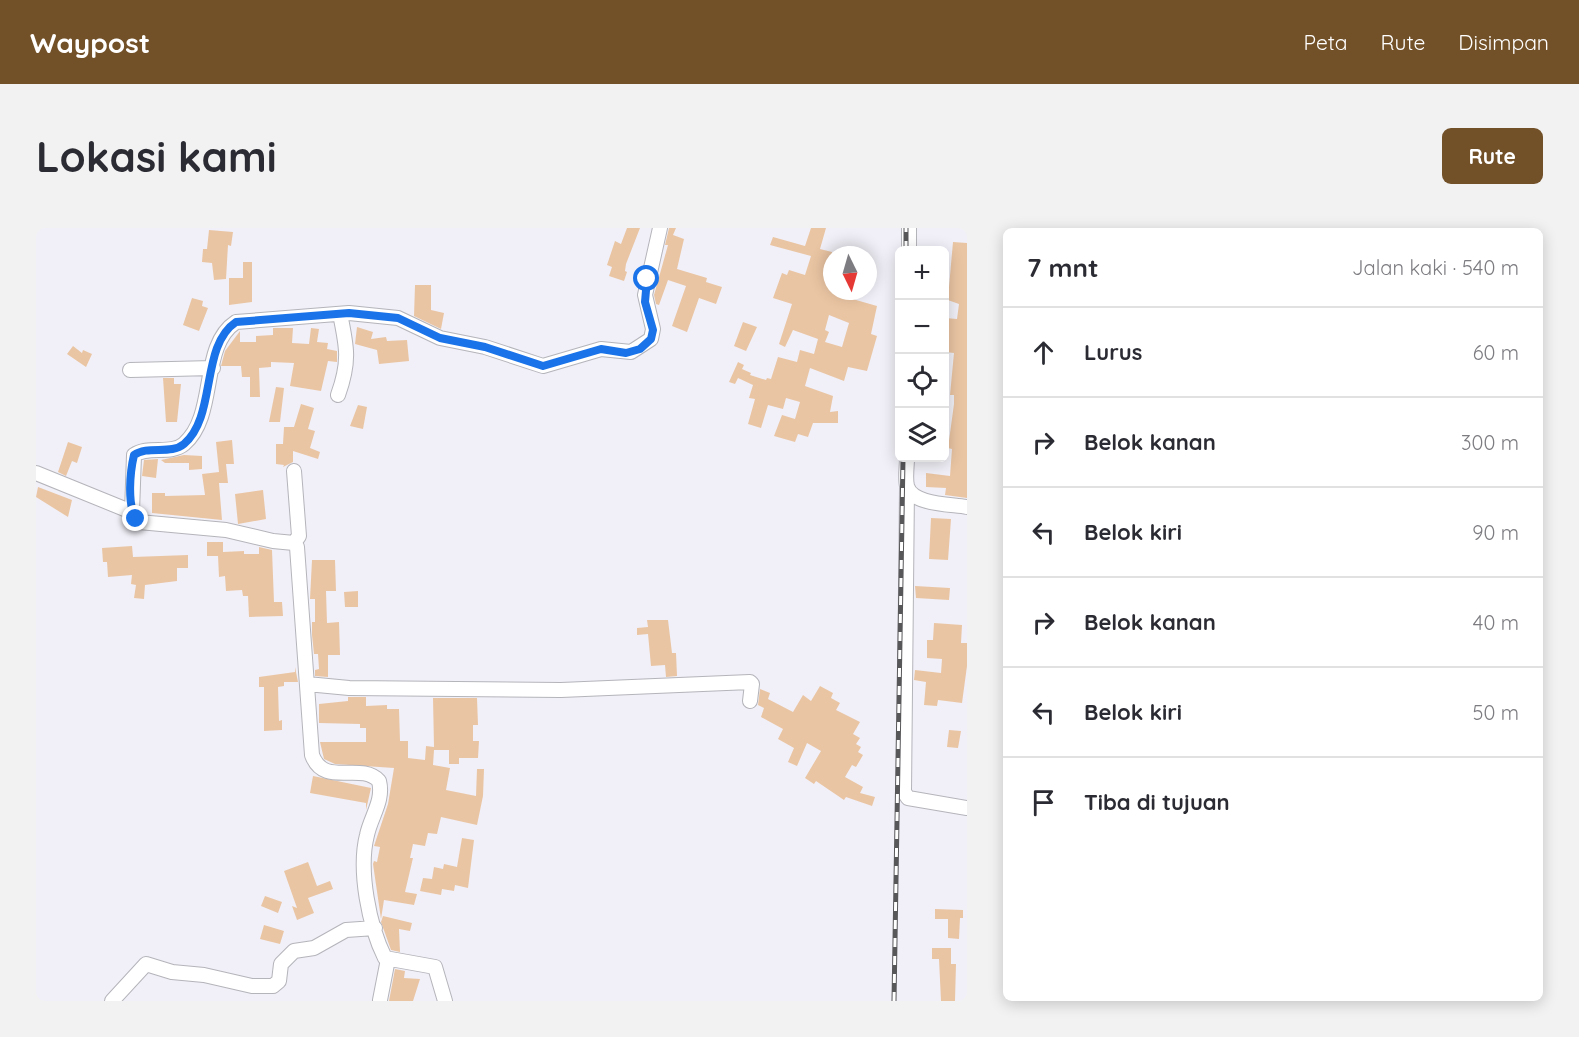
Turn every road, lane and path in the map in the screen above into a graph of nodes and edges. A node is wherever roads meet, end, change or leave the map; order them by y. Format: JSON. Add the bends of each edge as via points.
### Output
{"nodes":[{"id":1,"x":660,"y":228,"type":"edge"},
{"id":2,"x":909,"y":228,"type":"edge"},
{"id":3,"x":909,"y":246,"type":"edge"},
{"id":4,"x":340,"y":314,"type":"junction"},
{"id":5,"x":213,"y":368,"type":"junction"},
{"id":6,"x":130,"y":370,"type":"dead end"},
{"id":7,"x":338,"y":395,"type":"dead end"},
{"id":8,"x":907,"y":462,"type":"edge"},
{"id":9,"x":294,"y":471,"type":"dead end"},
{"id":10,"x":36,"y":473,"type":"edge"},
{"id":11,"x":907,"y":487,"type":"junction"},
{"id":12,"x":967,"y":507,"type":"edge"},
{"id":13,"x":132,"y":512,"type":"junction"},
{"id":14,"x":294,"y":543,"type":"junction"},
{"id":15,"x":307,"y":684,"type":"junction"},
{"id":16,"x":750,"y":701,"type":"dead end"},
{"id":17,"x":967,"y":808,"type":"edge"},
{"id":18,"x":375,"y":928,"type":"junction"},
{"id":19,"x":388,"y":959,"type":"junction"},
{"id":20,"x":380,"y":1000,"type":"edge"},
{"id":21,"x":112,"y":1001,"type":"edge"},
{"id":22,"x":446,"y":1001,"type":"edge"}],
"edges":[{"from":1,"to":4,"type":"street","via":[[645,295],[653,330],[651,339],[631,352],[601,349],[543,366],[485,347],[440,338],[406,320]]},
{"from":2,"to":3,"type":"street"},
{"from":4,"to":5,"type":"street","via":[[236,322],[226,328],[220,339]]},
{"from":4,"to":7,"type":"street","via":[[348,357]]},
{"from":5,"to":6,"type":"street"},
{"from":5,"to":13,"type":"street","via":[[201,412],[184,443],[134,455]]},
{"from":8,"to":11,"type":"street"},
{"from":9,"to":14,"type":"street","via":[[299,536]]},
{"from":10,"to":13,"type":"street"},
{"from":11,"to":12,"type":"street","via":[[921,499]]},
{"from":11,"to":17,"type":"street","via":[[904,792],[908,798]]},
{"from":13,"to":14,"type":"street","via":[[143,523],[226,530]]},
{"from":14,"to":15,"type":"street","via":[[299,558]]},
{"from":15,"to":16,"type":"street","via":[[349,688],[561,690],[750,682]]},
{"from":15,"to":18,"type":"street","via":[[309,736],[315,762],[328,773],[369,775],[380,781],[381,792],[367,832],[362,864]]},
{"from":18,"to":19,"type":"street"},
{"from":18,"to":21,"type":"street","via":[[346,930],[314,948],[294,951],[281,964],[279,981],[273,986],[252,986],[146,964]]},
{"from":19,"to":20,"type":"street"},
{"from":19,"to":22,"type":"street","via":[[435,967]]}]}
